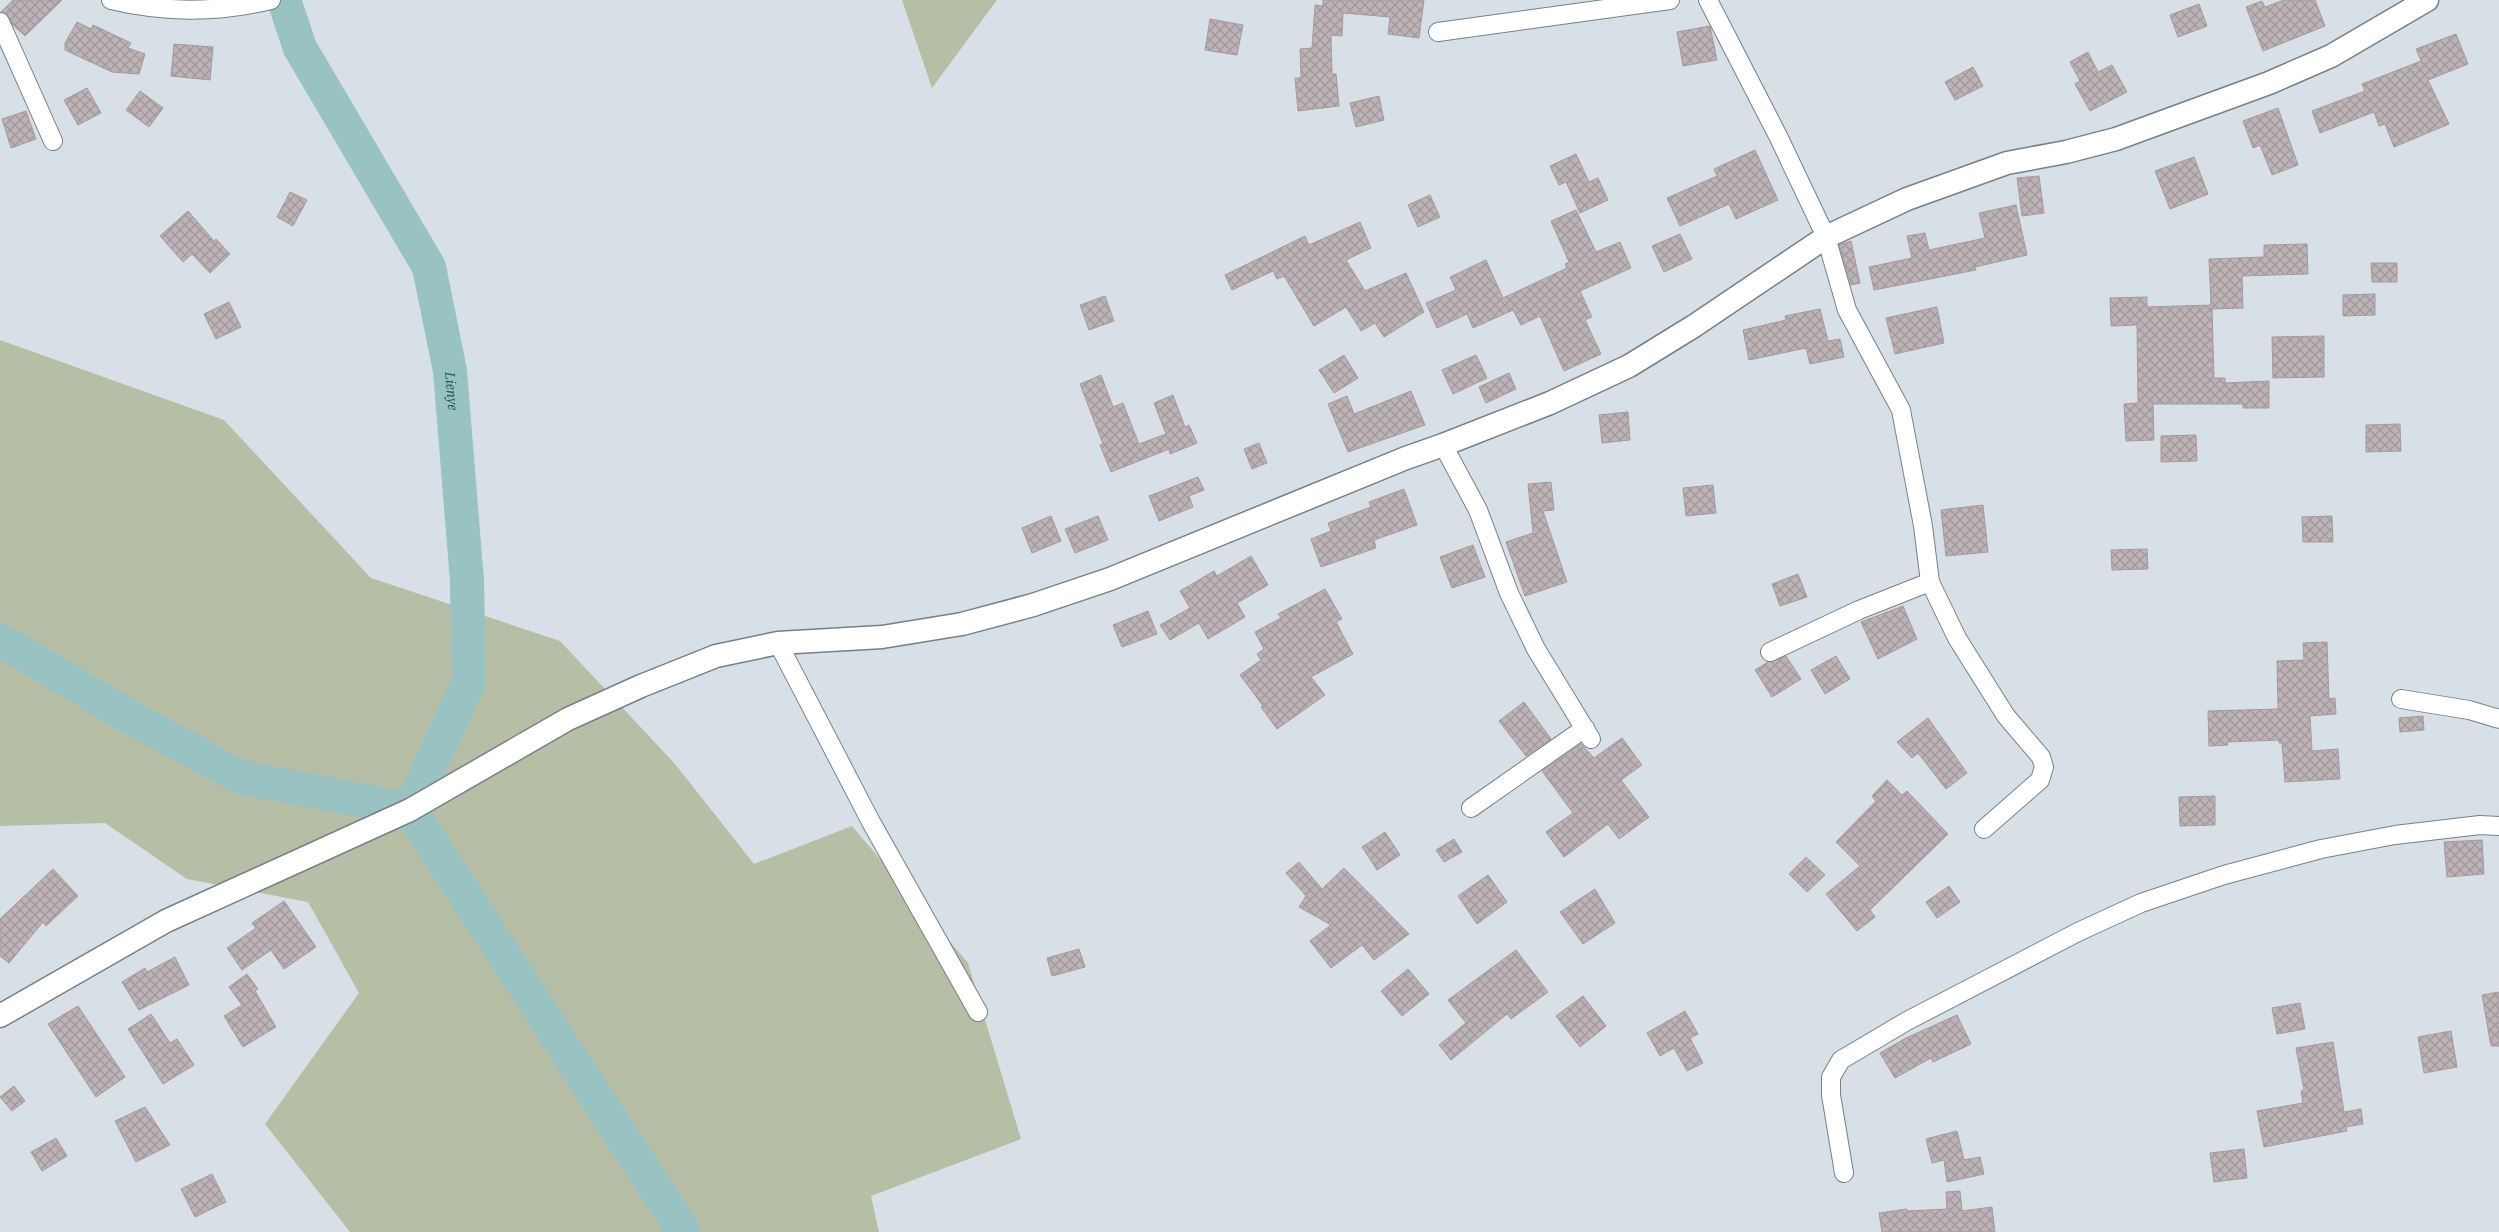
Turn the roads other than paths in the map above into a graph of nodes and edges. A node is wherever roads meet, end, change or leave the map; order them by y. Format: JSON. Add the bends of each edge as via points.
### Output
{"nodes":[{"id":1,"x":111,"y":0,"type":"edge"},
{"id":2,"x":271,"y":0,"type":"edge"},
{"id":3,"x":1670,"y":0,"type":"edge"},
{"id":4,"x":1708,"y":0,"type":"edge"},
{"id":5,"x":2427,"y":0,"type":"edge"},
{"id":6,"x":0,"y":22,"type":"edge"},
{"id":7,"x":1438,"y":32,"type":"dead end"},
{"id":8,"x":53,"y":141,"type":"dead end"},
{"id":9,"x":1826,"y":237,"type":"junction"},
{"id":10,"x":1443,"y":446,"type":"junction"},
{"id":11,"x":1930,"y":582,"type":"junction"},
{"id":12,"x":778,"y":643,"type":"junction"},
{"id":13,"x":1770,"y":652,"type":"dead end"},
{"id":14,"x":2401,"y":699,"type":"dead end"},
{"id":15,"x":2499,"y":719,"type":"edge"},
{"id":16,"x":1471,"y":808,"type":"dead end"},
{"id":17,"x":2499,"y":826,"type":"edge"},
{"id":18,"x":1984,"y":829,"type":"dead end"},
{"id":19,"x":978,"y":1012,"type":"dead end"},
{"id":20,"x":0,"y":1016,"type":"edge"},
{"id":21,"x":1844,"y":1173,"type":"dead end"}],
"edges":[{"from":1,"to":2,"type":"street","via":[[154,9],[188,11],[248,6]]},
{"from":3,"to":7,"type":"street"},
{"from":4,"to":9,"type":"street"},
{"from":5,"to":9,"type":"street","via":[[2331,56],[2270,83],[2116,138],[2007,163],[1906,199]]},
{"from":6,"to":8,"type":"street"},
{"from":9,"to":10,"type":"street","via":[[1629,366],[1550,403]]},
{"from":9,"to":11,"type":"street","via":[[1847,310],[1901,410],[1924,526]]},
{"from":10,"to":12,"type":"street","via":[[1406,458],[1110,579],[1033,606],[962,624],[882,637]]},
{"from":10,"to":16,"type":"street","via":[[1478,510],[1509,593],[1536,649],[1588,733]]},
{"from":11,"to":13,"type":"street","via":[[1859,610]]},
{"from":11,"to":18,"type":"street","via":[[1957,638],[2006,716],[2041,757],[2044,767],[2040,780]]},
{"from":12,"to":19,"type":"street","via":[[871,822]]},
{"from":12,"to":20,"type":"street","via":[[716,656],[568,720],[410,810],[166,921]]},
{"from":14,"to":15,"type":"street","via":[[2469,710]]},
{"from":17,"to":21,"type":"street","via":[[2395,835],[2330,847],[2215,878],[2141,904],[2078,932],[1907,1021],[1841,1060],[1831,1077]]}]}
